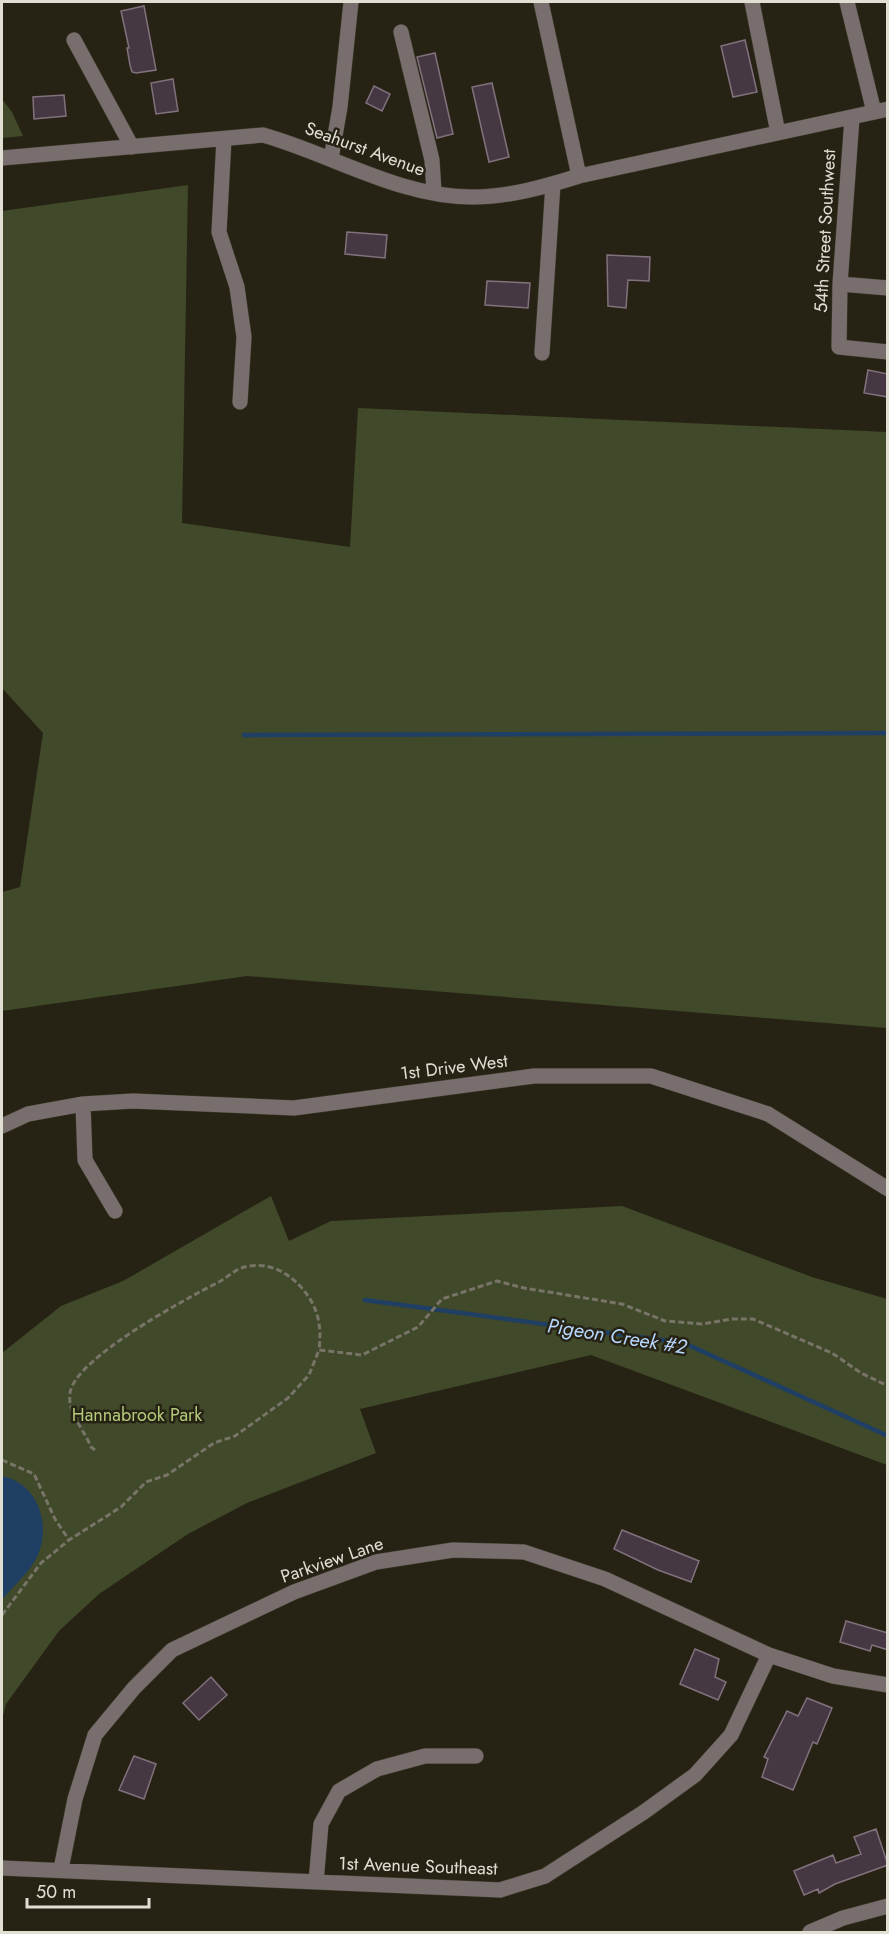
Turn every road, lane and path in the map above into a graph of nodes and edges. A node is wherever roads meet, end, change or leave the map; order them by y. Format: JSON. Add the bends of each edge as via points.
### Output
{"nodes":[{"id":1,"x":351,"y":2,"type":"edge"},
{"id":2,"x":541,"y":2,"type":"edge"},
{"id":3,"x":752,"y":2,"type":"edge"},
{"id":4,"x":847,"y":2,"type":"edge"},
{"id":5,"x":401,"y":32,"type":"dead end"},
{"id":6,"x":74,"y":39,"type":"dead end"},
{"id":7,"x":881,"y":111,"type":"edge"},
{"id":8,"x":852,"y":117,"type":"junction"},
{"id":9,"x":778,"y":133,"type":"junction"},
{"id":10,"x":224,"y":139,"type":"junction"},
{"id":11,"x":132,"y":147,"type":"junction"},
{"id":12,"x":2,"y":158,"type":"edge"},
{"id":13,"x":330,"y":159,"type":"junction"},
{"id":14,"x":579,"y":176,"type":"junction"},
{"id":15,"x":553,"y":184,"type":"junction"},
{"id":16,"x":434,"y":192,"type":"junction"},
{"id":17,"x":840,"y":284,"type":"junction"},
{"id":18,"x":888,"y":288,"type":"edge"},
{"id":19,"x":888,"y":352,"type":"edge"},
{"id":20,"x":542,"y":353,"type":"dead end"},
{"id":21,"x":240,"y":402,"type":"dead end"},
{"id":22,"x":83,"y":1104,"type":"junction"},
{"id":23,"x":2,"y":1126,"type":"edge"},
{"id":24,"x":888,"y":1189,"type":"edge"},
{"id":25,"x":116,"y":1211,"type":"dead end"},
{"id":26,"x":319,"y":1350,"type":"junction"},
{"id":27,"x":888,"y":1386,"type":"edge"},
{"id":28,"x":95,"y":1450,"type":"dead end"},
{"id":29,"x":2,"y":1460,"type":"edge"},
{"id":30,"x":69,"y":1540,"type":"junction"},
{"id":31,"x":2,"y":1616,"type":"edge"},
{"id":32,"x":769,"y":1655,"type":"junction"},
{"id":33,"x":888,"y":1685,"type":"edge"},
{"id":34,"x":476,"y":1756,"type":"dead end"},
{"id":35,"x":2,"y":1868,"type":"edge"},
{"id":36,"x":61,"y":1869,"type":"junction"},
{"id":37,"x":316,"y":1882,"type":"junction"},
{"id":38,"x":888,"y":1906,"type":"edge"},
{"id":39,"x":810,"y":1932,"type":"edge"}],
"edges":[{"from":1,"to":13,"type":"street","via":[[340,107]]},
{"from":2,"to":14,"type":"street"},
{"from":3,"to":9,"type":"street"},
{"from":4,"to":7,"type":"street"},
{"from":5,"to":16,"type":"street","via":[[432,160]]},
{"from":6,"to":11,"type":"street"},
{"from":7,"to":8,"type":"street","name":"Seahurst Avenue"},
{"from":8,"to":9,"type":"street","name":"Seahurst Avenue"},
{"from":8,"to":17,"type":"street","name":"54th Street Southwest"},
{"from":9,"to":14,"type":"street","name":"Seahurst Avenue"},
{"from":10,"to":11,"type":"street","name":"Seahurst Avenue"},
{"from":10,"to":13,"type":"street","name":"Seahurst Avenue","via":[[262,135]]},
{"from":10,"to":21,"type":"street","via":[[219,232],[237,286],[244,337]]},
{"from":11,"to":12,"type":"street","name":"Seahurst Avenue"},
{"from":13,"to":16,"type":"street","name":"Seahurst Avenue"},
{"from":14,"to":15,"type":"street","name":"Seahurst Avenue"},
{"from":15,"to":16,"type":"street","name":"Seahurst Avenue","via":[[471,197]]},
{"from":15,"to":20,"type":"street"},
{"from":17,"to":18,"type":"street"},
{"from":17,"to":19,"type":"street","name":"54th Street Southwest","via":[[839,347]]},
{"from":22,"to":23,"type":"street","name":"1st Drive West","via":[[28,1114]]},
{"from":22,"to":24,"type":"street","name":"1st Drive West","via":[[133,1101],[294,1108],[534,1076],[651,1076],[768,1114]]},
{"from":22,"to":25,"type":"street","via":[[85,1160]]},
{"from":26,"to":27,"type":"path","via":[[362,1354],[418,1327],[442,1299],[497,1281],[622,1304],[657,1319],[686,1324],[753,1319],[832,1353]]},
{"from":26,"to":28,"type":"path","via":[[321,1325],[310,1298],[288,1274],[266,1266],[236,1269],[220,1282],[167,1309],[74,1381],[71,1410]]},
{"from":26,"to":30,"type":"path","via":[[309,1375],[288,1398],[235,1436],[214,1443],[166,1475],[146,1482],[121,1507]]},
{"from":29,"to":30,"type":"path","via":[[34,1474]]},
{"from":30,"to":31,"type":"path","via":[[41,1563]]},
{"from":32,"to":33,"type":"street","name":"Parkview Lane","via":[[833,1676]]},
{"from":32,"to":36,"type":"street","name":"Parkview Lane","via":[[605,1579],[525,1552],[453,1550],[376,1562],[294,1592],[172,1650],[95,1735],[75,1799]]},
{"from":32,"to":37,"type":"street","name":"1st Avenue Southeast","via":[[731,1735],[695,1775],[545,1876],[500,1890]]},
{"from":34,"to":37,"type":"street","via":[[425,1756],[377,1769],[339,1791],[321,1824]]},
{"from":35,"to":36,"type":"street","name":"1st Avenue Southeast"},
{"from":36,"to":37,"type":"street","name":"1st Avenue Southeast"},
{"from":38,"to":39,"type":"street"}]}
